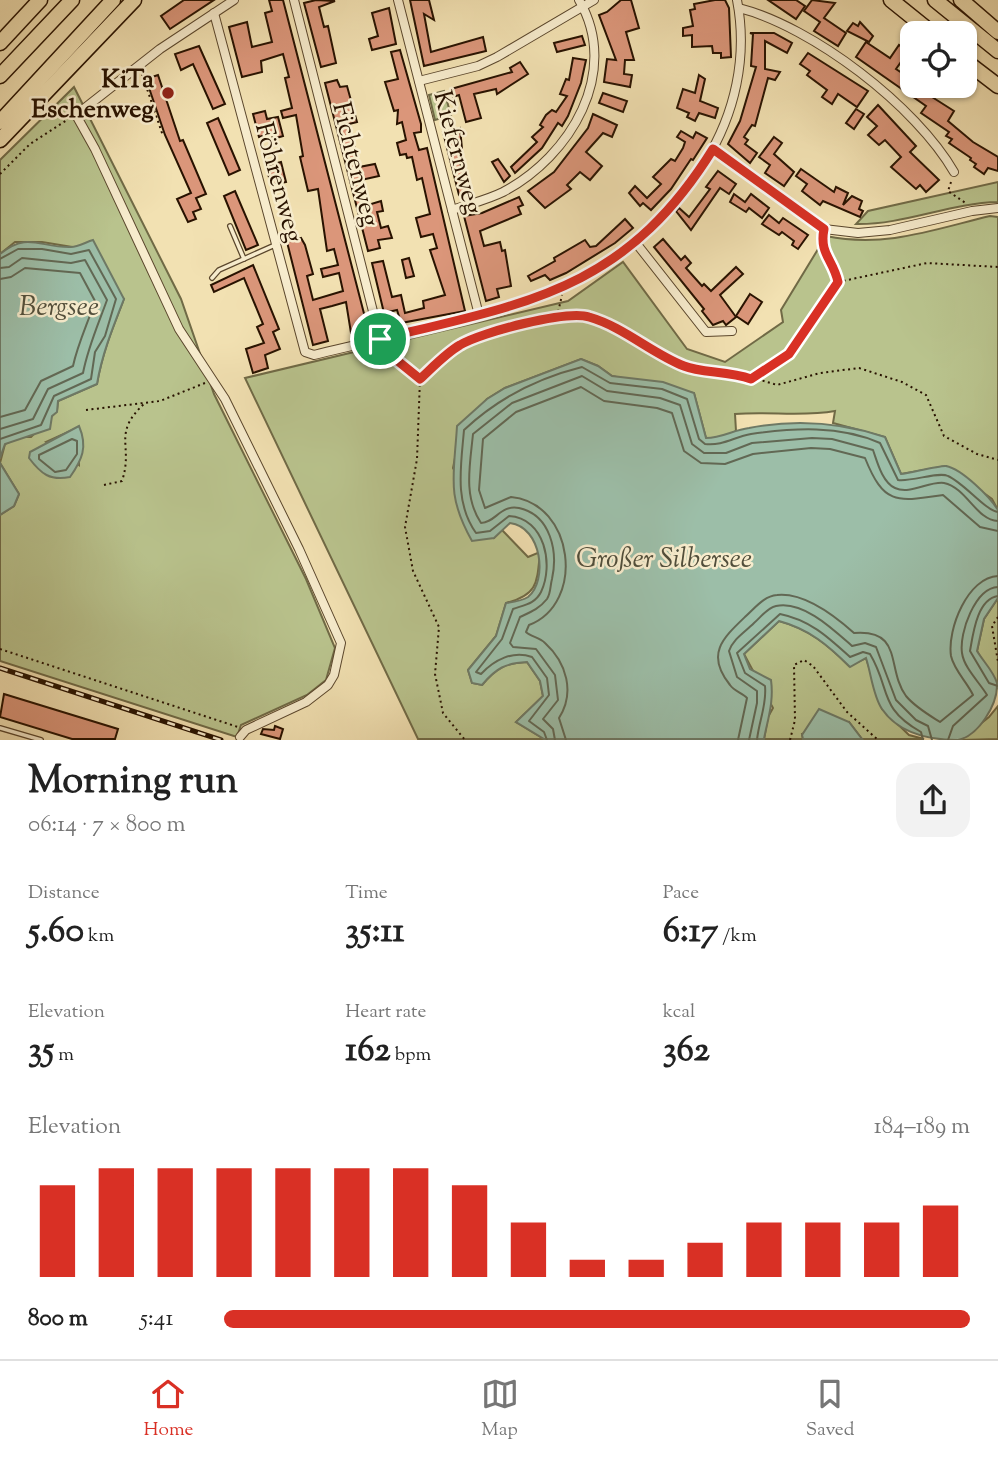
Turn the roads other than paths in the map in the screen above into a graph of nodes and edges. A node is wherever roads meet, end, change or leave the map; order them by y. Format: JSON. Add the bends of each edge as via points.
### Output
{"nodes":[{"id":1,"x":40,"y":0,"type":"edge"},
{"id":2,"x":72,"y":0,"type":"edge"},
{"id":3,"x":113,"y":0,"type":"edge"},
{"id":4,"x":134,"y":0,"type":"edge"},
{"id":5,"x":234,"y":0,"type":"edge"},
{"id":6,"x":294,"y":0,"type":"edge"},
{"id":7,"x":398,"y":0,"type":"edge"},
{"id":8,"x":594,"y":0,"type":"edge"},
{"id":9,"x":891,"y":0,"type":"edge"},
{"id":10,"x":935,"y":0,"type":"edge"},
{"id":11,"x":961,"y":0,"type":"edge"},
{"id":12,"x":581,"y":3,"type":"edge"},
{"id":13,"x":738,"y":4,"type":"edge"},
{"id":14,"x":214,"y":13,"type":"junction"},
{"id":15,"x":917,"y":21,"type":"edge"},
{"id":16,"x":998,"y":32,"type":"edge"},
{"id":17,"x":0,"y":43,"type":"edge"},
{"id":18,"x":998,"y":51,"type":"edge"},
{"id":19,"x":977,"y":70,"type":"edge"},
{"id":20,"x":0,"y":76,"type":"edge"},
{"id":21,"x":419,"y":81,"type":"junction"},
{"id":22,"x":998,"y":86,"type":"edge"},
{"id":23,"x":0,"y":122,"type":"edge"},
{"id":24,"x":0,"y":140,"type":"edge"},
{"id":25,"x":713,"y":149,"type":"junction"},
{"id":26,"x":954,"y":172,"type":"road end"},
{"id":27,"x":998,"y":208,"type":"edge"},
{"id":28,"x":453,"y":210,"type":"junction"},
{"id":29,"x":230,"y":226,"type":"dead end"},
{"id":30,"x":636,"y":243,"type":"junction"},
{"id":31,"x":275,"y":245,"type":"junction"},
{"id":32,"x":244,"y":259,"type":"junction"},
{"id":33,"x":212,"y":278,"type":"dead end"},
{"id":34,"x":479,"y":315,"type":"junction"},
{"id":35,"x":732,"y":331,"type":"dead end"},
{"id":36,"x":380,"y":339,"type":"junction"},
{"id":37,"x":0,"y":728,"type":"edge"},
{"id":38,"x":243,"y":734,"type":"road end"},
{"id":39,"x":41,"y":740,"type":"edge"}],
"edges":[{"from":1,"to":17,"type":"highway"},
{"from":2,"to":20,"type":"highway"},
{"from":3,"to":23,"type":"highway"},
{"from":4,"to":24,"type":"highway"},
{"from":5,"to":14,"type":"street"},
{"from":6,"to":36,"type":"street","name":"Fichtenweg"},
{"from":7,"to":21,"type":"street","name":"Kiefernweg"},
{"from":8,"to":12,"type":"street"},
{"from":9,"to":15,"type":"highway"},
{"from":10,"to":18,"type":"highway"},
{"from":11,"to":16,"type":"highway"},
{"from":12,"to":21,"type":"street","via":[[498,57]]},
{"from":12,"to":28,"type":"street","via":[[596,46],[596,70],[567,138],[505,191]]},
{"from":13,"to":25,"type":"street","via":[[741,33],[736,86],[729,116]]},
{"from":13,"to":26,"type":"street","via":[[790,29],[878,86],[944,155]]},
{"from":14,"to":31,"type":"street","name":"Föhrenweg"},
{"from":14,"to":38,"type":"street","via":[[76,115],[179,329],[212,379],[299,548],[341,643],[334,675],[322,691]]},
{"from":19,"to":22,"type":"highway"},
{"from":21,"to":28,"type":"street","name":"Kiefernweg"},
{"from":25,"to":27,"type":"street","via":[[824,229],[890,230]]},
{"from":25,"to":30,"type":"street","via":[[693,182]]},
{"from":28,"to":34,"type":"street","name":"Kiefernweg"},
{"from":29,"to":32,"type":"lane"},
{"from":30,"to":34,"type":"street","via":[[563,288]]},
{"from":30,"to":35,"type":"street","via":[[706,332]]},
{"from":31,"to":32,"type":"lane"},
{"from":31,"to":36,"type":"street","name":"Föhrenweg","via":[[305,352],[314,355]]},
{"from":32,"to":33,"type":"lane"},
{"from":34,"to":36,"type":"street"},
{"from":37,"to":39,"type":"lane"}]}
